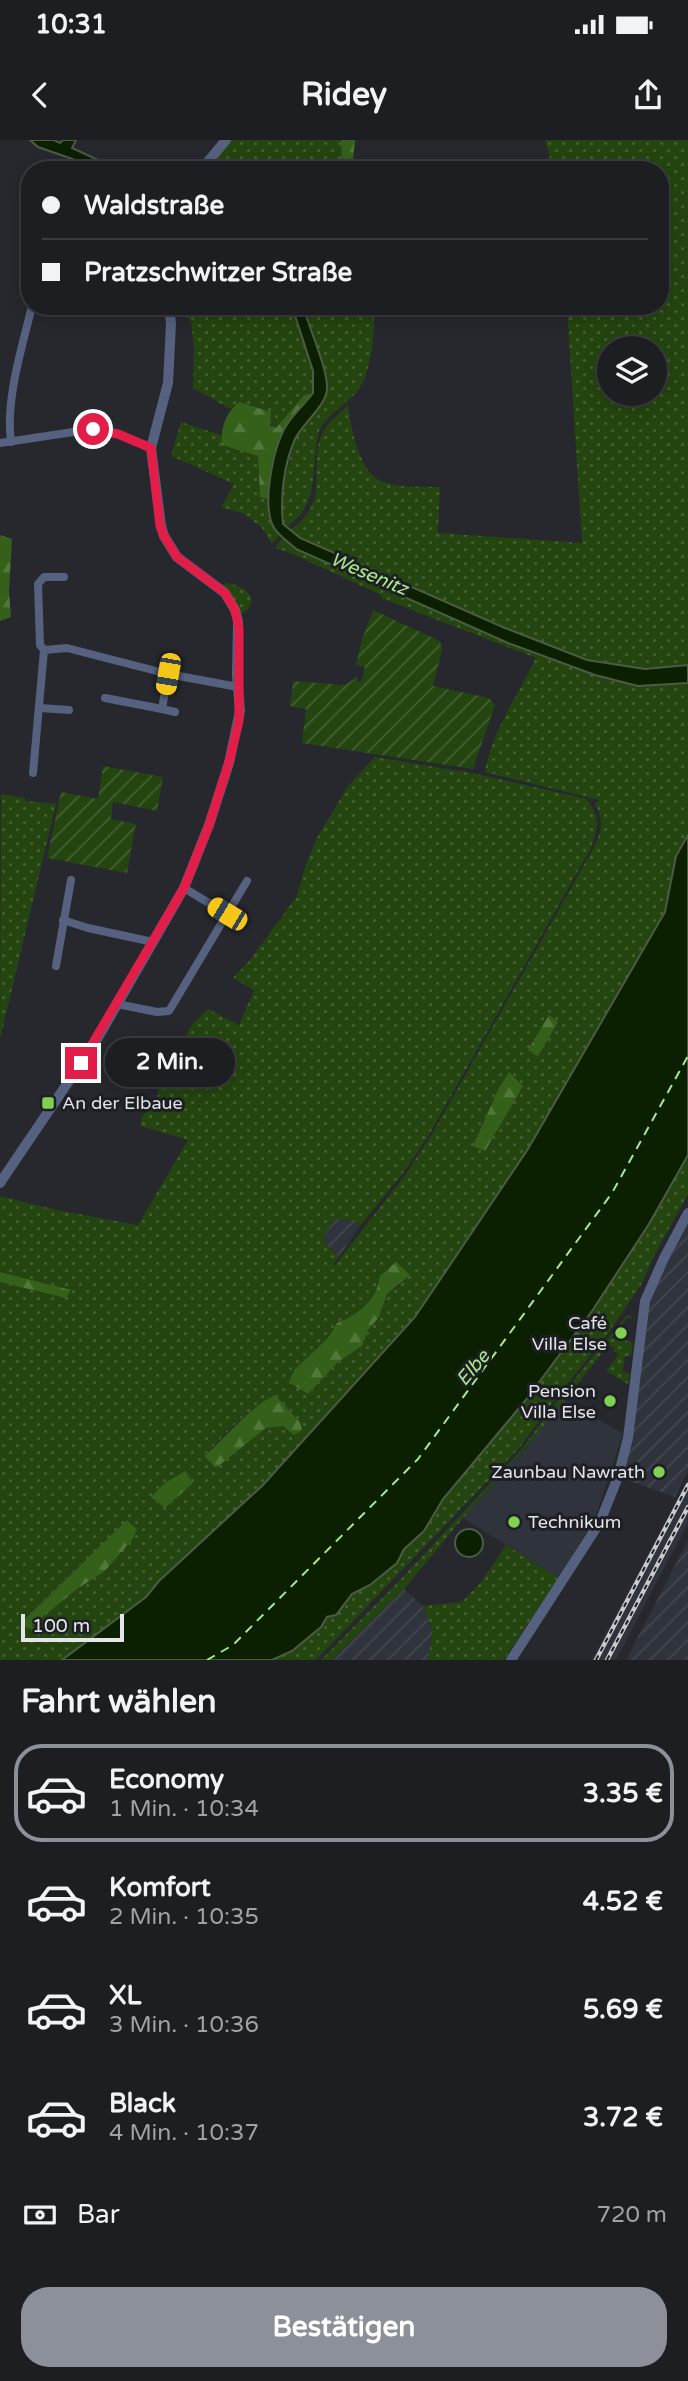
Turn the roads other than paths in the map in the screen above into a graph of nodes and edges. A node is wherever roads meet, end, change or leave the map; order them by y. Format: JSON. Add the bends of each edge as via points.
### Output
{"nodes":[{"id":1,"x":226,"y":140,"type":"edge"},
{"id":2,"x":208,"y":161,"type":"edge"},
{"id":3,"x":30,"y":315,"type":"edge"},
{"id":4,"x":170,"y":315,"type":"edge"},
{"id":5,"x":11,"y":442,"type":"junction"},
{"id":6,"x":0,"y":443,"type":"edge"},
{"id":7,"x":151,"y":448,"type":"junction"},
{"id":8,"x":64,"y":577,"type":"dead end"},
{"id":9,"x":44,"y":650,"type":"junction"},
{"id":10,"x":168,"y":674,"type":"junction"},
{"id":11,"x":238,"y":687,"type":"junction"},
{"id":12,"x":106,"y":698,"type":"dead end"},
{"id":13,"x":40,"y":708,"type":"junction"},
{"id":14,"x":162,"y":709,"type":"junction"},
{"id":15,"x":69,"y":710,"type":"dead end"},
{"id":16,"x":175,"y":712,"type":"dead end"},
{"id":17,"x":33,"y":773,"type":"dead end"},
{"id":18,"x":71,"y":880,"type":"dead end"},
{"id":19,"x":247,"y":881,"type":"dead end"},
{"id":20,"x":184,"y":888,"type":"junction"},
{"id":21,"x":227,"y":914,"type":"junction"},
{"id":22,"x":63,"y":919,"type":"junction"},
{"id":23,"x":153,"y":942,"type":"junction"},
{"id":24,"x":56,"y":966,"type":"dead end"},
{"id":25,"x":117,"y":1004,"type":"junction"},
{"id":26,"x":0,"y":1183,"type":"edge"},
{"id":27,"x":688,"y":1213,"type":"edge"},
{"id":28,"x":510,"y":1660,"type":"edge"}],
"edges":[{"from":1,"to":2,"type":"street"},
{"from":3,"to":5,"type":"street","via":[[16,372]]},
{"from":4,"to":7,"type":"street","via":[[168,383]]},
{"from":5,"to":6,"type":"street"},
{"from":5,"to":7,"type":"street","via":[[93,429]]},
{"from":7,"to":11,"type":"street","via":[[164,536],[177,557],[225,593],[235,610]]},
{"from":8,"to":9,"type":"street","via":[[44,577],[38,584],[40,645]]},
{"from":9,"to":10,"type":"street","via":[[67,648]]},
{"from":9,"to":13,"type":"street"},
{"from":10,"to":11,"type":"street"},
{"from":10,"to":14,"type":"street"},
{"from":11,"to":20,"type":"street","via":[[240,711],[229,762]]},
{"from":12,"to":14,"type":"street"},
{"from":13,"to":15,"type":"street"},
{"from":13,"to":17,"type":"street"},
{"from":14,"to":16,"type":"street"},
{"from":18,"to":22,"type":"street"},
{"from":19,"to":21,"type":"street"},
{"from":20,"to":21,"type":"street"},
{"from":20,"to":23,"type":"street"},
{"from":21,"to":25,"type":"street","via":[[169,1011]]},
{"from":22,"to":23,"type":"street"},
{"from":22,"to":24,"type":"street"},
{"from":23,"to":25,"type":"street"},
{"from":25,"to":26,"type":"street"},
{"from":27,"to":28,"type":"street","via":[[645,1301],[628,1438],[618,1477],[600,1522]]}]}
